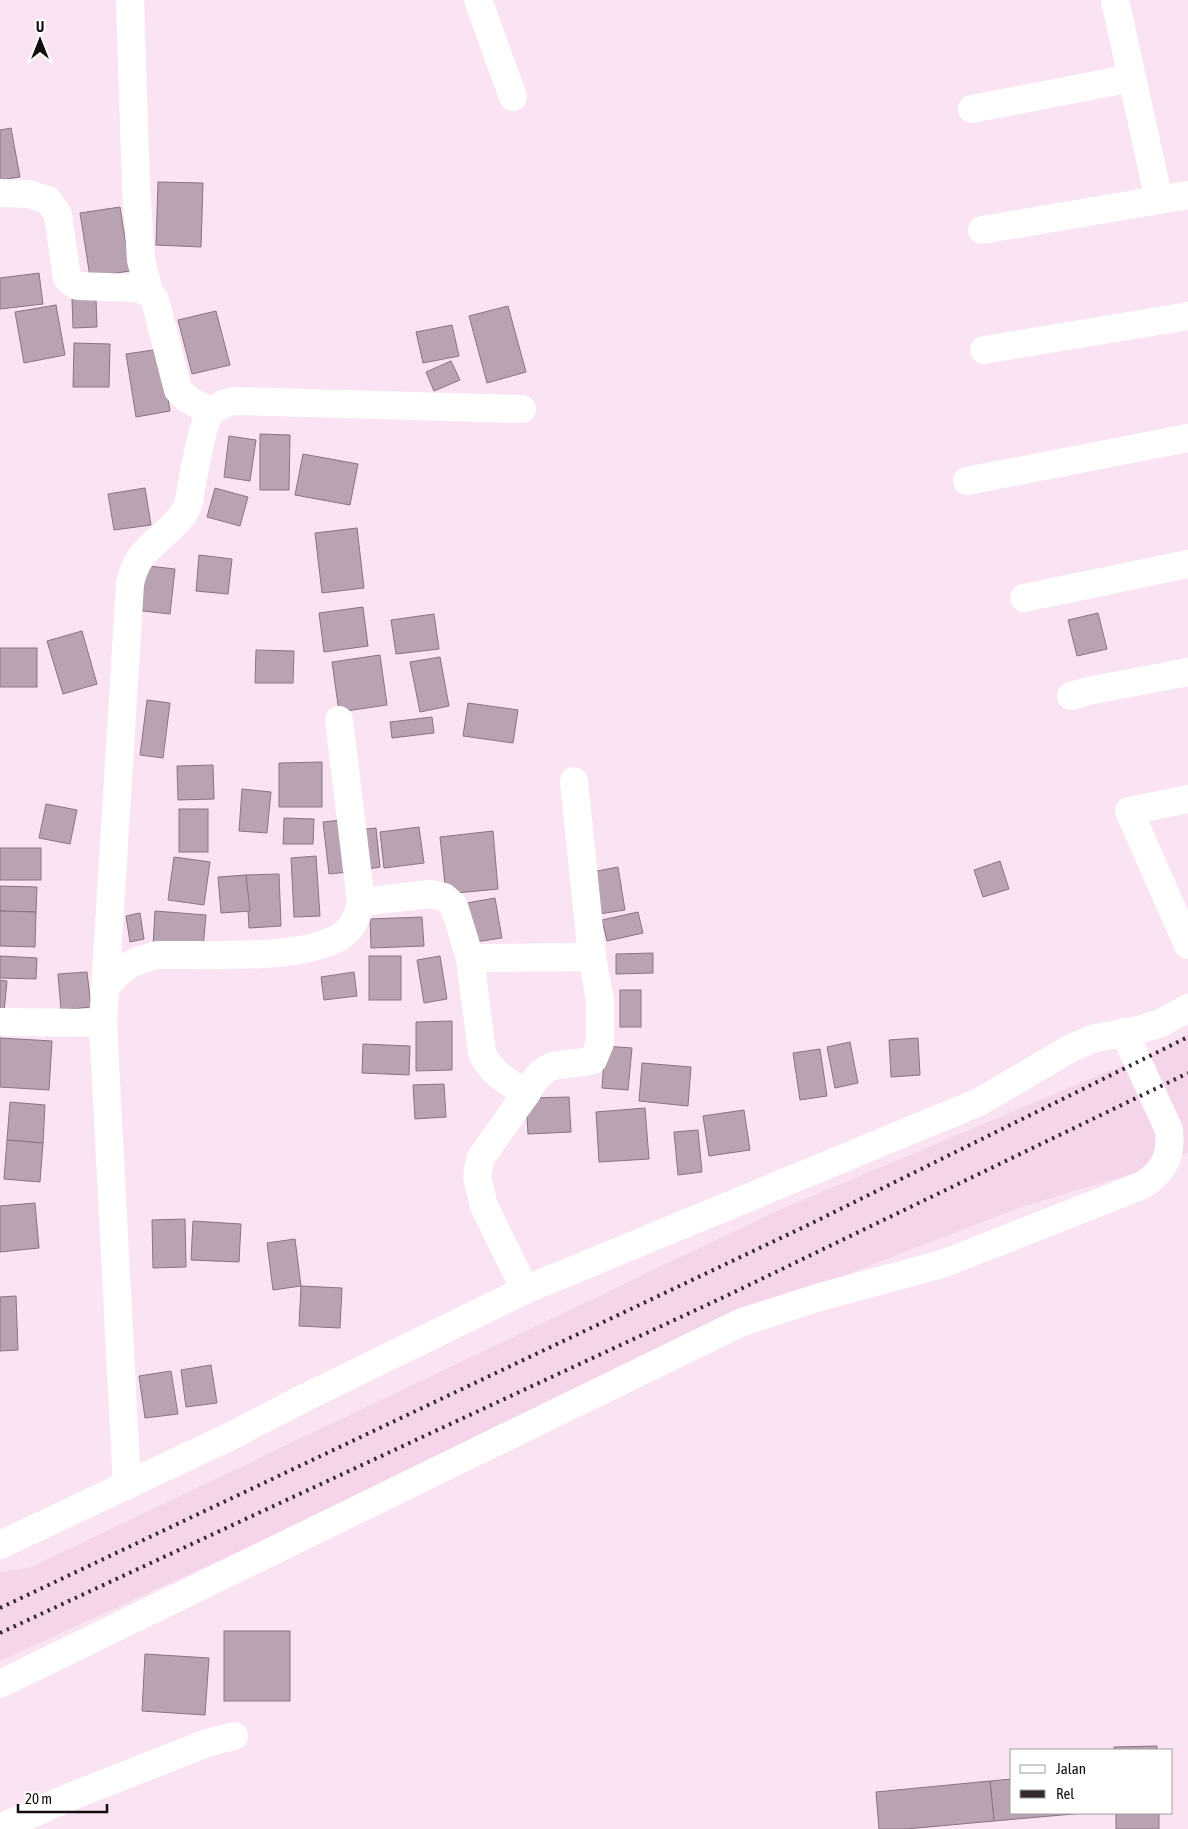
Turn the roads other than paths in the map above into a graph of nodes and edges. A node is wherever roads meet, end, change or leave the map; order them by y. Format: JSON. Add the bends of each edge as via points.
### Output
{"nodes":[{"id":1,"x":130,"y":0,"type":"edge"},
{"id":2,"x":478,"y":0,"type":"edge"},
{"id":3,"x":1115,"y":0,"type":"edge"},
{"id":4,"x":1132,"y":78,"type":"junction"},
{"id":5,"x":513,"y":97,"type":"dead end"},
{"id":6,"x":972,"y":109,"type":"dead end"},
{"id":7,"x":0,"y":193,"type":"edge"},
{"id":8,"x":1188,"y":195,"type":"edge"},
{"id":9,"x":1159,"y":200,"type":"junction"},
{"id":10,"x":982,"y":230,"type":"dead end"},
{"id":11,"x":149,"y":292,"type":"junction"},
{"id":12,"x":1188,"y":316,"type":"edge"},
{"id":13,"x":984,"y":350,"type":"dead end"},
{"id":14,"x":522,"y":409,"type":"dead end"},
{"id":15,"x":210,"y":412,"type":"junction"},
{"id":16,"x":1188,"y":438,"type":"edge"},
{"id":17,"x":967,"y":481,"type":"dead end"},
{"id":18,"x":1188,"y":564,"type":"edge"},
{"id":19,"x":1024,"y":598,"type":"dead end"},
{"id":20,"x":1188,"y":672,"type":"edge"},
{"id":21,"x":1071,"y":696,"type":"dead end"},
{"id":22,"x":339,"y":720,"type":"dead end"},
{"id":23,"x":574,"y":781,"type":"dead end"},
{"id":24,"x":1188,"y":799,"type":"edge"},
{"id":25,"x":361,"y":902,"type":"junction"},
{"id":26,"x":1188,"y":945,"type":"edge"},
{"id":27,"x":592,"y":957,"type":"junction"},
{"id":28,"x":470,"y":958,"type":"junction"},
{"id":29,"x":106,"y":988,"type":"junction"},
{"id":30,"x":1188,"y":1008,"type":"edge"},
{"id":31,"x":0,"y":1022,"type":"edge"},
{"id":32,"x":104,"y":1023,"type":"junction"},
{"id":33,"x":1124,"y":1032,"type":"junction"},
{"id":34,"x":526,"y":1094,"type":"junction"},
{"id":35,"x":1180,"y":1144,"type":"edge"},
{"id":36,"x":525,"y":1290,"type":"junction"},
{"id":37,"x":127,"y":1486,"type":"junction"},
{"id":38,"x":0,"y":1545,"type":"edge"},
{"id":39,"x":0,"y":1684,"type":"edge"},
{"id":40,"x":234,"y":1736,"type":"dead end"},
{"id":41,"x":0,"y":1828,"type":"edge"}],
"edges":[{"from":1,"to":11,"type":"street","via":[[136,187],[141,260]]},
{"from":2,"to":5,"type":"street"},
{"from":3,"to":4,"type":"street"},
{"from":4,"to":6,"type":"street"},
{"from":4,"to":9,"type":"street"},
{"from":7,"to":11,"type":"street","via":[[29,194],[48,200],[58,215],[66,278],[77,286],[136,288]]},
{"from":8,"to":9,"type":"street"},
{"from":9,"to":10,"type":"street"},
{"from":11,"to":15,"type":"street","via":[[155,300],[178,390]]},
{"from":12,"to":13,"type":"street"},
{"from":14,"to":15,"type":"street","via":[[236,400]]},
{"from":15,"to":29,"type":"street","via":[[188,505],[180,519],[145,551],[134,566],[130,584]]},
{"from":16,"to":17,"type":"street"},
{"from":18,"to":19,"type":"street"},
{"from":20,"to":21,"type":"street"},
{"from":22,"to":25,"type":"street"},
{"from":23,"to":27,"type":"street"},
{"from":24,"to":26,"type":"street","via":[[1129,811]]},
{"from":25,"to":28,"type":"street","via":[[430,894],[444,897],[454,906]]},
{"from":25,"to":29,"type":"street","via":[[358,918],[349,928],[340,936],[318,945],[288,953],[157,955],[136,960],[121,970]]},
{"from":27,"to":28,"type":"street"},
{"from":27,"to":34,"type":"street","via":[[600,1000],[597,1055],[593,1060],[548,1066]]},
{"from":28,"to":34,"type":"street","via":[[482,1053],[496,1074]]},
{"from":29,"to":32,"type":"street"},
{"from":30,"to":33,"type":"street","via":[[1161,1023]]},
{"from":31,"to":32,"type":"street"},
{"from":32,"to":37,"type":"street"},
{"from":33,"to":35,"type":"street","via":[[1169,1130]]},
{"from":33,"to":36,"type":"street","via":[[1073,1047],[979,1102],[904,1135]]},
{"from":34,"to":36,"type":"street","via":[[480,1159],[477,1177],[484,1206]]},
{"from":35,"to":39,"type":"street","via":[[1161,1170],[1141,1186],[942,1264],[742,1322]]},
{"from":36,"to":37,"type":"street"},
{"from":37,"to":38,"type":"street"},
{"from":40,"to":41,"type":"street","via":[[207,1743],[72,1796]]}]}
